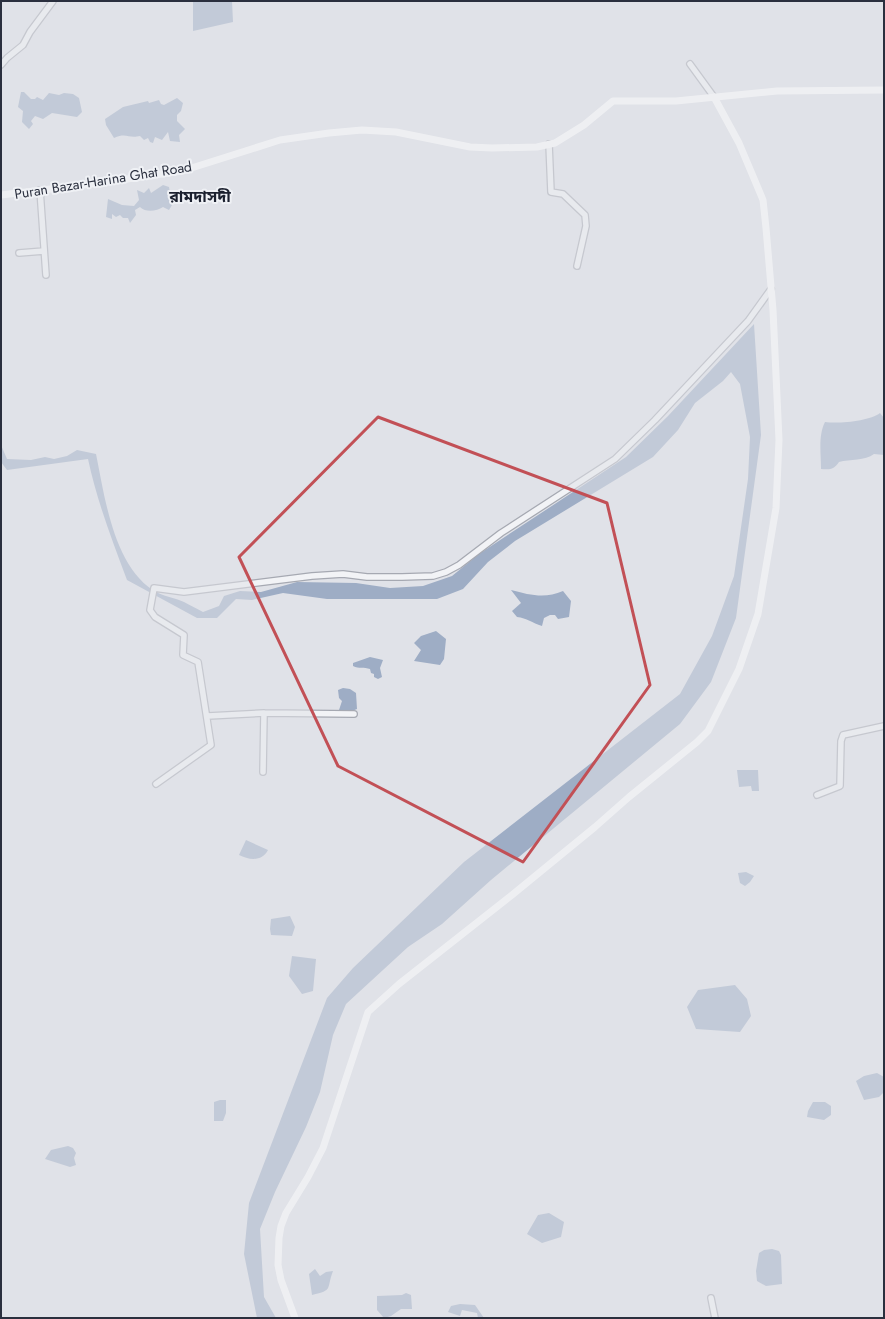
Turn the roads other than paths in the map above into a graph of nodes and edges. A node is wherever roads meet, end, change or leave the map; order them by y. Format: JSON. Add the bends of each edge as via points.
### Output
{"nodes":[{"id":1,"x":53,"y":1,"type":"edge"},
{"id":2,"x":690,"y":64,"type":"dead end"},
{"id":3,"x":1,"y":65,"type":"edge"},
{"id":4,"x":884,"y":90,"type":"edge"},
{"id":5,"x":714,"y":97,"type":"junction"},
{"id":6,"x":549,"y":144,"type":"junction"},
{"id":7,"x":40,"y":190,"type":"junction"},
{"id":8,"x":1,"y":195,"type":"edge"},
{"id":9,"x":44,"y":251,"type":"junction"},
{"id":10,"x":19,"y":252,"type":"dead end"},
{"id":11,"x":577,"y":266,"type":"dead end"},
{"id":12,"x":46,"y":275,"type":"dead end"},
{"id":13,"x":771,"y":289,"type":"junction"},
{"id":14,"x":264,"y":714,"type":"junction"},
{"id":15,"x":354,"y":714,"type":"dead end"},
{"id":16,"x":208,"y":716,"type":"junction"},
{"id":17,"x":884,"y":726,"type":"edge"},
{"id":18,"x":263,"y":772,"type":"dead end"},
{"id":19,"x":156,"y":784,"type":"dead end"},
{"id":20,"x":817,"y":795,"type":"dead end"},
{"id":21,"x":711,"y":1298,"type":"dead end"},
{"id":22,"x":295,"y":1318,"type":"edge"},
{"id":23,"x":715,"y":1318,"type":"edge"}],
"edges":[{"from":1,"to":3,"type":"street","via":[[23,45]]},
{"from":2,"to":5,"type":"street"},
{"from":4,"to":5,"type":"main road","name":"Puran Bazar-Harina Ghat Road","via":[[776,91]]},
{"from":5,"to":6,"type":"main road","name":"Puran Bazar-Harina Ghat Road","via":[[676,101],[612,101],[584,125]]},
{"from":5,"to":13,"type":"main road","via":[[739,143],[763,200]]},
{"from":6,"to":7,"type":"main road","name":"Puran Bazar-Harina Ghat Road","via":[[537,147],[470,147],[396,132],[335,132],[280,140],[182,171]]},
{"from":6,"to":11,"type":"street","via":[[551,192],[563,194],[585,215],[586,226]]},
{"from":7,"to":8,"type":"main road","name":"Puran Bazar-Harina Ghat Road"},
{"from":7,"to":9,"type":"street"},
{"from":9,"to":10,"type":"street"},
{"from":9,"to":12,"type":"street"},
{"from":13,"to":16,"type":"street","via":[[748,322],[615,459],[446,572],[433,576],[402,577],[342,574],[312,576],[184,592],[154,588],[150,610],[184,635],[183,655],[198,662]]},
{"from":13,"to":22,"type":"main road","via":[[779,440],[776,508],[758,614],[739,669],[708,731],[697,742],[512,895],[398,984],[368,1012],[323,1148],[281,1226],[278,1265]]},
{"from":14,"to":15,"type":"street"},
{"from":14,"to":16,"type":"street"},
{"from":14,"to":18,"type":"street"},
{"from":16,"to":19,"type":"street","via":[[212,745]]},
{"from":17,"to":20,"type":"street","via":[[843,735],[840,786]]},
{"from":21,"to":23,"type":"street"}]}
